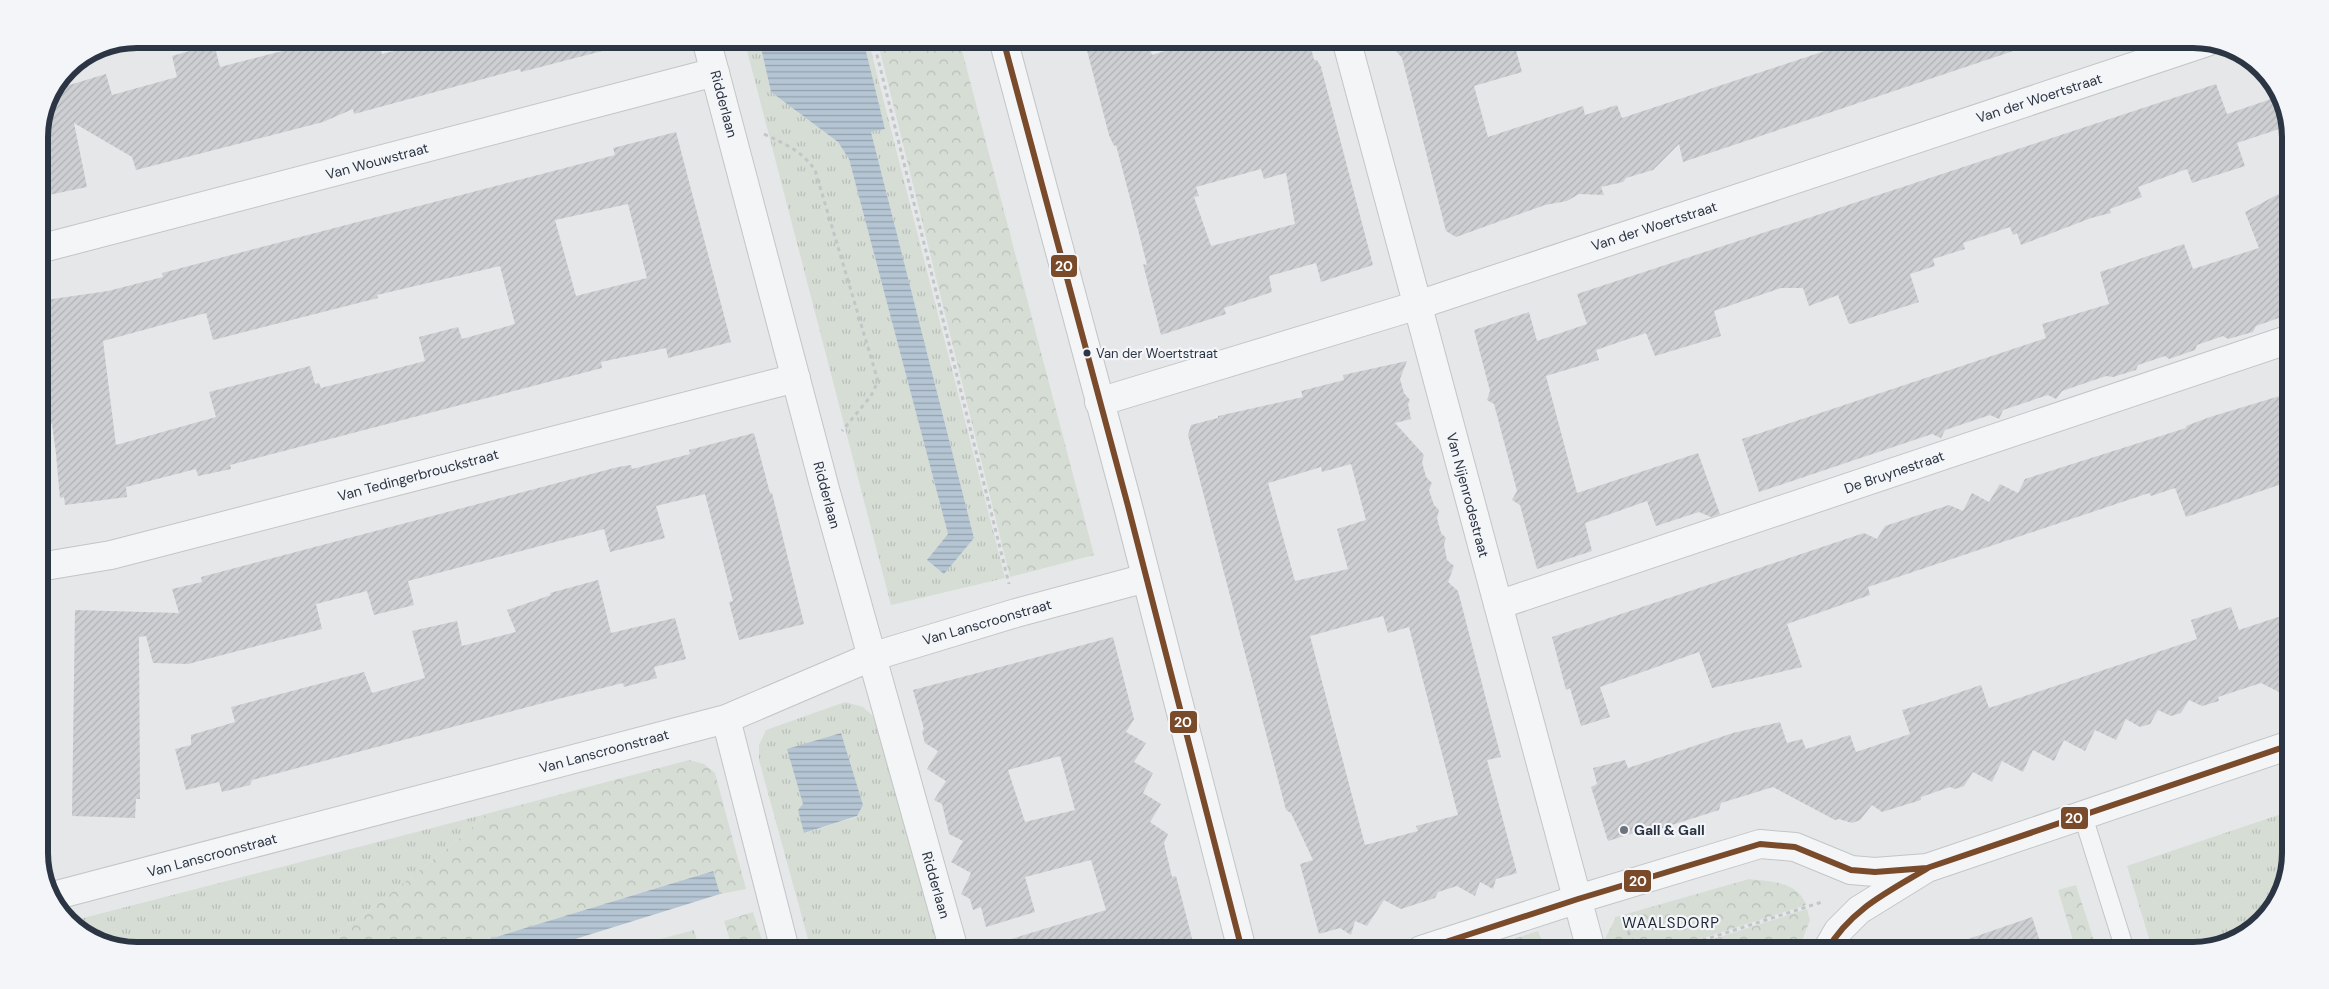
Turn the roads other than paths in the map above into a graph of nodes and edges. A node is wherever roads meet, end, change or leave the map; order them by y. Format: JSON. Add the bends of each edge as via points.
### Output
{"nodes":[{"id":1,"x":708,"y":48,"type":"edge"},
{"id":2,"x":1005,"y":48,"type":"edge"},
{"id":3,"x":1348,"y":48,"type":"edge"},
{"id":4,"x":2189,"y":48,"type":"edge"},
{"id":5,"x":715,"y":72,"type":"junction"},
{"id":6,"x":48,"y":247,"type":"edge"},
{"id":7,"x":1418,"y":305,"type":"junction"},
{"id":8,"x":2281,"y":342,"type":"edge"},
{"id":9,"x":796,"y":378,"type":"junction"},
{"id":10,"x":1099,"y":402,"type":"junction"},
{"id":11,"x":48,"y":566,"type":"edge"},
{"id":12,"x":1146,"y":578,"type":"junction"},
{"id":13,"x":1498,"y":605,"type":"junction"},
{"id":14,"x":872,"y":657,"type":"junction"},
{"id":15,"x":726,"y":719,"type":"junction"},
{"id":16,"x":2282,"y":749,"type":"edge"},
{"id":17,"x":2083,"y":816,"type":"junction"},
{"id":18,"x":1927,"y":868,"type":"junction"},
{"id":19,"x":58,"y":895,"type":"edge"},
{"id":20,"x":1578,"y":899,"type":"junction"},
{"id":21,"x":783,"y":942,"type":"edge"},
{"id":22,"x":952,"y":942,"type":"edge"},
{"id":23,"x":1240,"y":942,"type":"edge"},
{"id":24,"x":1446,"y":942,"type":"edge"},
{"id":25,"x":1589,"y":942,"type":"edge"},
{"id":26,"x":1831,"y":942,"type":"edge"},
{"id":27,"x":2122,"y":942,"type":"edge"}],
"edges":[{"from":1,"to":5,"type":"street","name":"Ridderlaan"},
{"from":2,"to":10,"type":"street"},
{"from":3,"to":7,"type":"street","name":"Van Nijenrodestraat"},
{"from":4,"to":7,"type":"street","name":"Van der Woertstraat"},
{"from":5,"to":6,"type":"street","name":"Van Wouwstraat"},
{"from":5,"to":9,"type":"street","name":"Ridderlaan"},
{"from":7,"to":10,"type":"street","name":"Van der Woertstraat"},
{"from":7,"to":13,"type":"street","name":"Van Nijenrodestraat"},
{"from":8,"to":13,"type":"street","name":"De Bruynestraat"},
{"from":9,"to":11,"type":"street","name":"Van Tedingerbrouckstraat","via":[[111,556]]},
{"from":9,"to":14,"type":"street","name":"Ridderlaan"},
{"from":10,"to":12,"type":"street"},
{"from":12,"to":14,"type":"street","name":"Van Lanscroonstraat"},
{"from":12,"to":23,"type":"street"},
{"from":13,"to":20,"type":"street","name":"Van Nijenrodestraat"},
{"from":14,"to":15,"type":"street","name":"Van Lanscroonstraat"},
{"from":14,"to":22,"type":"street","name":"Ridderlaan"},
{"from":15,"to":19,"type":"street","name":"Van Lanscroonstraat"},
{"from":15,"to":21,"type":"street"},
{"from":16,"to":17,"type":"street"},
{"from":17,"to":18,"type":"street"},
{"from":17,"to":27,"type":"lane"},
{"from":18,"to":20,"type":"street","via":[[1875,872],[1851,870],[1795,847],[1760,844]]},
{"from":18,"to":26,"type":"street","via":[[1859,910]]},
{"from":20,"to":24,"type":"street"},
{"from":20,"to":25,"type":"street","name":"Van Nijenrodestraat"}]}
